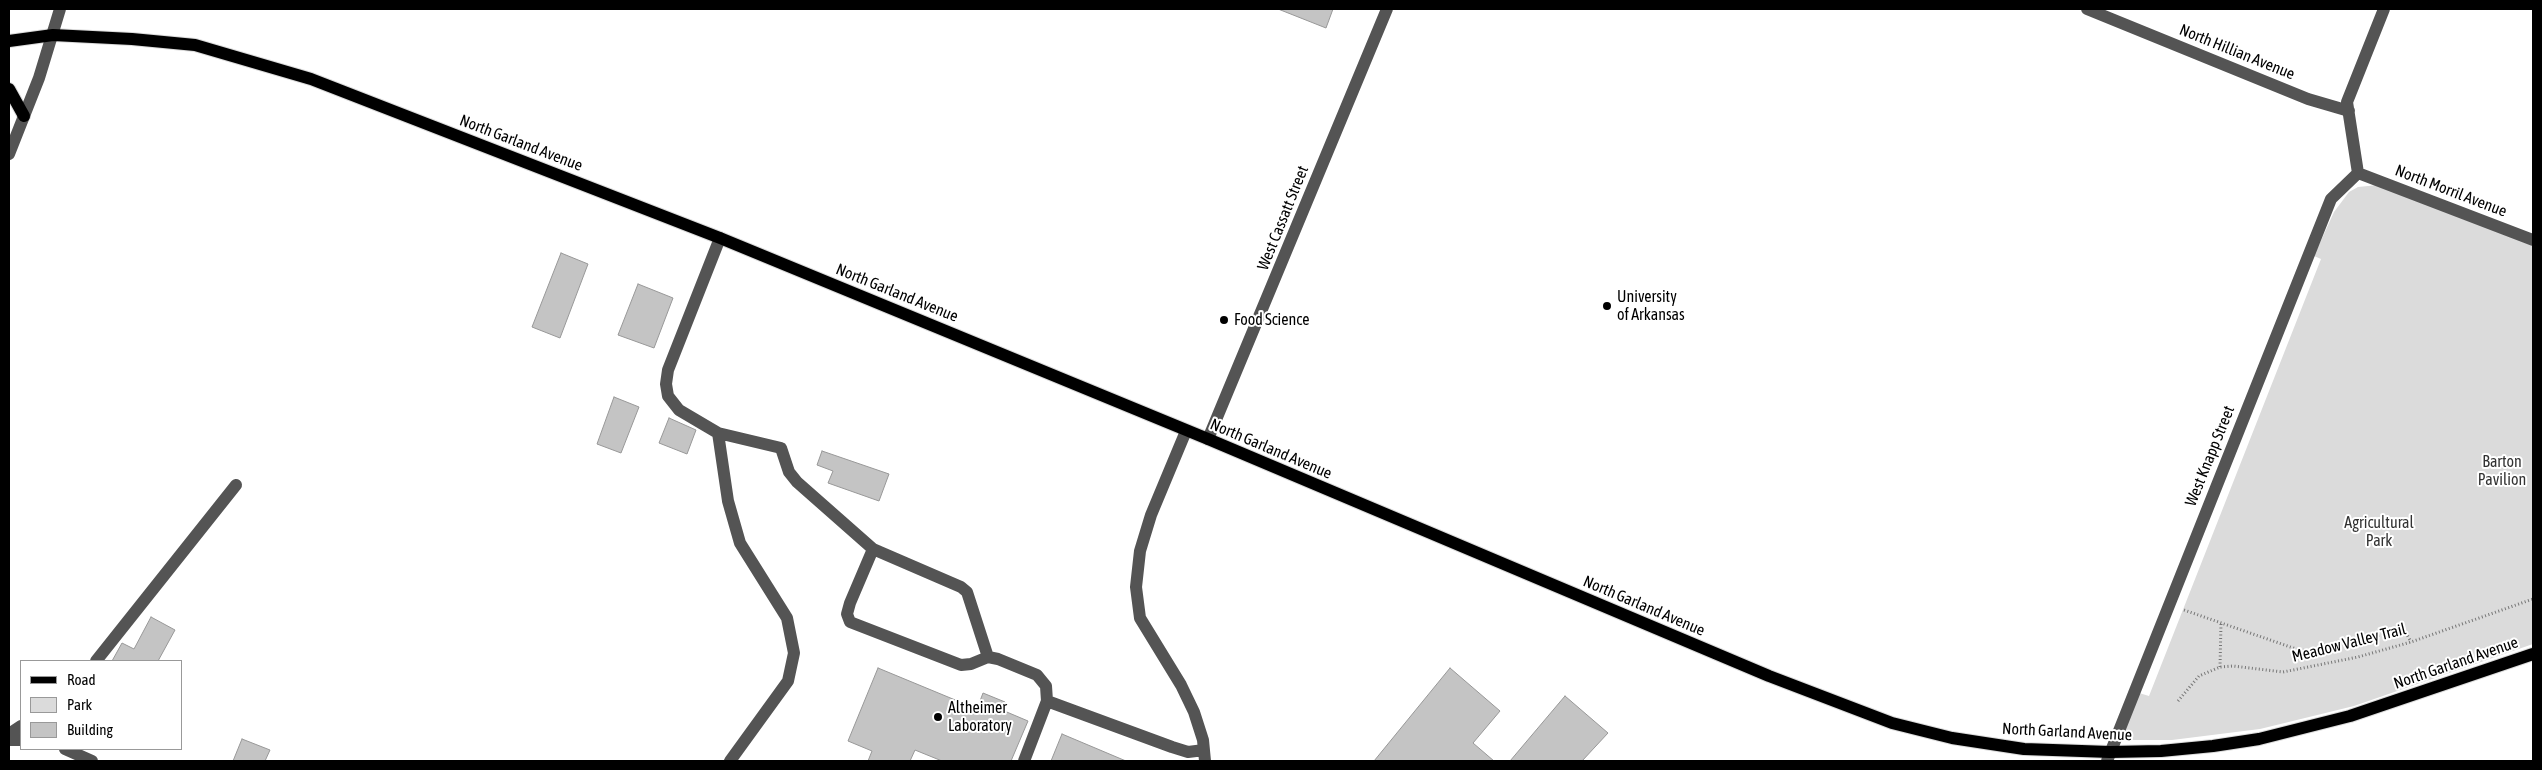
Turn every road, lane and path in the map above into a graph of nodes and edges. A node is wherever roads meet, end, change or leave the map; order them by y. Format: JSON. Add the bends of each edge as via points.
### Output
{"nodes":[{"id":1,"x":60,"y":9,"type":"edge"},
{"id":2,"x":1387,"y":9,"type":"edge"},
{"id":3,"x":2087,"y":9,"type":"edge"},
{"id":4,"x":2384,"y":9,"type":"edge"},
{"id":5,"x":53,"y":35,"type":"junction"},
{"id":6,"x":9,"y":41,"type":"edge"},
{"id":7,"x":9,"y":89,"type":"edge"},
{"id":8,"x":2349,"y":111,"type":"junction"},
{"id":9,"x":24,"y":116,"type":"junction"},
{"id":10,"x":9,"y":154,"type":"edge"},
{"id":11,"x":2358,"y":173,"type":"junction"},
{"id":12,"x":720,"y":238,"type":"junction"},
{"id":13,"x":2533,"y":240,"type":"edge"},
{"id":14,"x":1186,"y":431,"type":"junction"},
{"id":15,"x":718,"y":433,"type":"junction"},
{"id":16,"x":1208,"y":440,"type":"junction"},
{"id":17,"x":236,"y":485,"type":"dead end"},
{"id":18,"x":873,"y":549,"type":"junction"},
{"id":19,"x":2533,"y":599,"type":"edge"},
{"id":20,"x":2169,"y":605,"type":"junction"},
{"id":21,"x":2221,"y":623,"type":"junction"},
{"id":22,"x":2411,"y":642,"type":"junction"},
{"id":23,"x":2533,"y":654,"type":"edge"},
{"id":24,"x":988,"y":657,"type":"junction"},
{"id":25,"x":97,"y":660,"type":"edge"},
{"id":26,"x":2220,"y":667,"type":"junction"},
{"id":27,"x":1047,"y":701,"type":"junction"},
{"id":28,"x":2178,"y":701,"type":"dead end"},
{"id":29,"x":20,"y":727,"type":"edge"},
{"id":30,"x":9,"y":734,"type":"edge"},
{"id":31,"x":67,"y":750,"type":"edge"},
{"id":32,"x":1204,"y":756,"type":"edge"},
{"id":33,"x":2109,"y":757,"type":"edge"},
{"id":34,"x":92,"y":761,"type":"edge"},
{"id":35,"x":730,"y":761,"type":"edge"},
{"id":36,"x":1024,"y":761,"type":"edge"}],
"edges":[{"from":1,"to":5,"type":"street"},
{"from":2,"to":16,"type":"street","name":"West Cassatt Street"},
{"from":3,"to":8,"type":"street","name":"North Hillian Avenue","via":[[2308,98]]},
{"from":4,"to":8,"type":"street","via":[[2347,102]]},
{"from":5,"to":6,"type":"main road","name":"North Garland Avenue"},
{"from":5,"to":9,"type":"street"},
{"from":5,"to":12,"type":"main road","name":"North Garland Avenue","via":[[132,38],[195,45],[255,61],[311,79]]},
{"from":7,"to":9,"type":"main road"},
{"from":8,"to":11,"type":"street"},
{"from":9,"to":10,"type":"street"},
{"from":11,"to":13,"type":"street","name":"North Morril Avenue"},
{"from":11,"to":20,"type":"street","name":"West Knapp Street","via":[[2330,198]]},
{"from":12,"to":14,"type":"main road","name":"North Garland Avenue"},
{"from":12,"to":15,"type":"street","via":[[668,370],[666,384],[668,396],[679,410]]},
{"from":14,"to":16,"type":"main road","name":"North Garland Avenue"},
{"from":14,"to":32,"type":"street","via":[[1151,515],[1140,551],[1136,587],[1140,618],[1194,712]]},
{"from":15,"to":18,"type":"street","via":[[781,448],[789,472],[797,482]]},
{"from":15,"to":35,"type":"street","via":[[728,501],[740,543],[787,618],[794,652],[788,681]]},
{"from":16,"to":33,"type":"main road","name":"North Garland Avenue","via":[[1769,676],[1892,723],[1952,738]]},
{"from":17,"to":25,"type":"street"},
{"from":18,"to":24,"type":"street","via":[[967,592]]},
{"from":18,"to":24,"type":"street","via":[[850,603],[847,614],[850,622],[961,665]]},
{"from":19,"to":22,"type":"path","name":"Meadow Valley Trail"},
{"from":20,"to":21,"type":"path"},
{"from":20,"to":33,"type":"street","name":"West Knapp Street"},
{"from":21,"to":22,"type":"path","via":[[2299,650],[2312,651],[2398,632],[2406,633]]},
{"from":21,"to":26,"type":"path"},
{"from":22,"to":26,"type":"path","name":"Meadow Valley Trail","via":[[2358,658],[2283,672]]},
{"from":23,"to":33,"type":"main road","name":"North Garland Avenue","via":[[2350,716],[2301,729],[2213,746]]},
{"from":24,"to":27,"type":"street","via":[[1036,675],[1046,686]]},
{"from":26,"to":28,"type":"path","name":"Meadow Valley Trail","via":[[2199,676]]},
{"from":27,"to":32,"type":"street"},
{"from":27,"to":36,"type":"street"},
{"from":29,"to":30,"type":"street"},
{"from":31,"to":34,"type":"street"}]}
